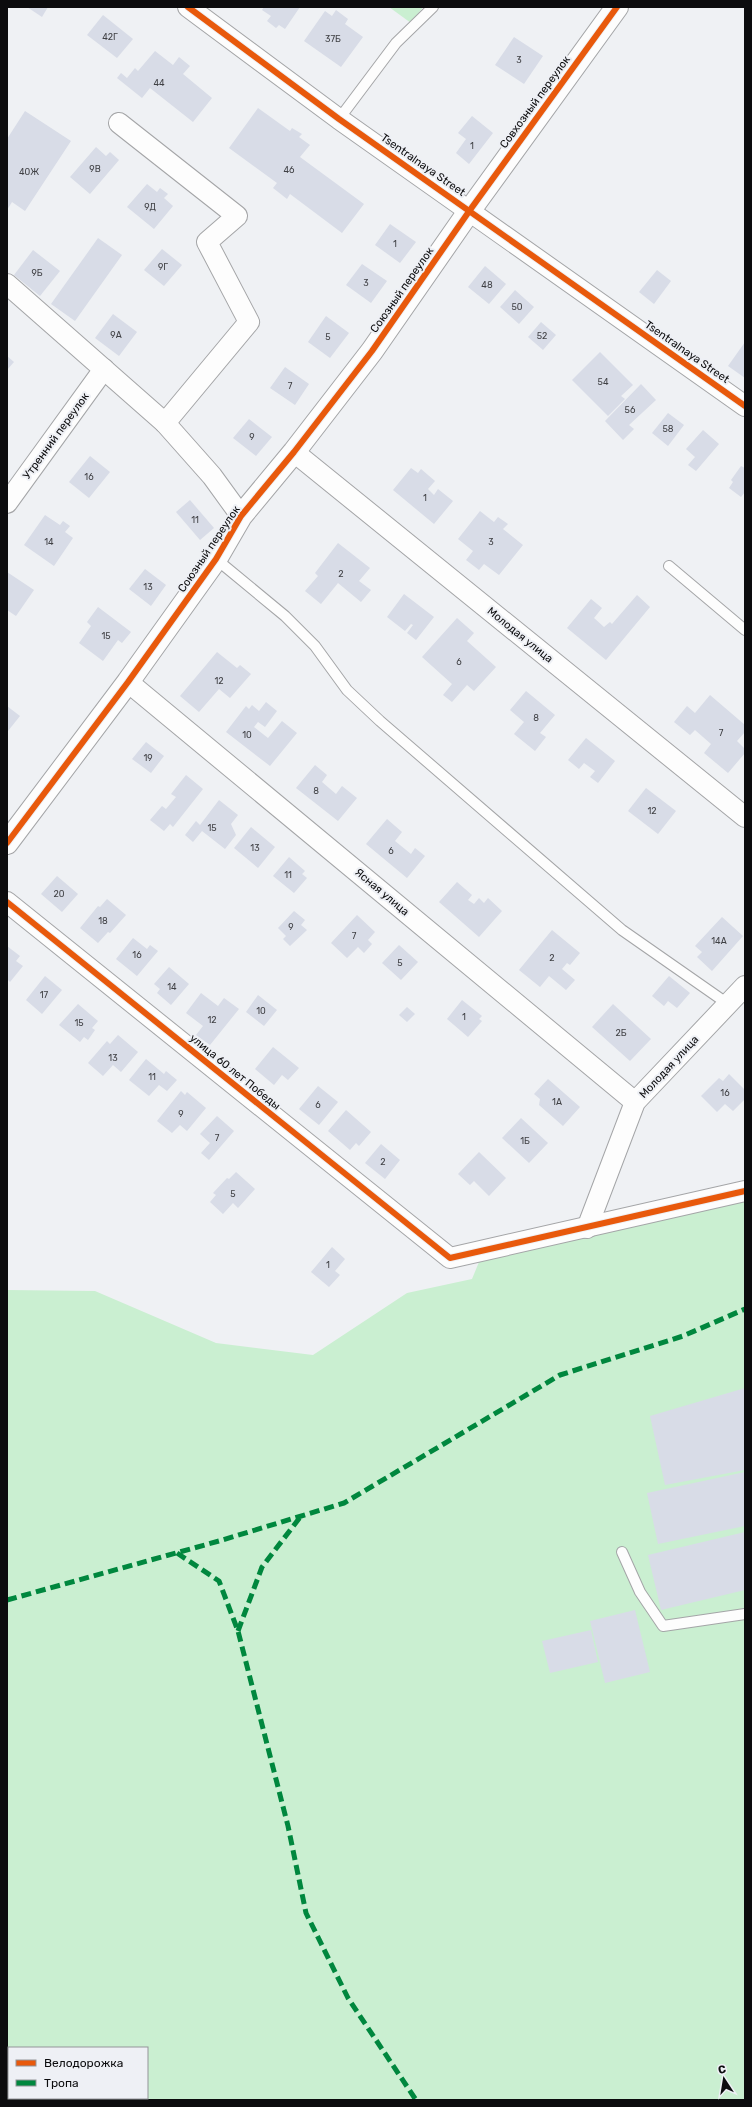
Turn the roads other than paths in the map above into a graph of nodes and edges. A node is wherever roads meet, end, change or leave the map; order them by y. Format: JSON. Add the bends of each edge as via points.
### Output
{"nodes":[{"id":1,"x":188,"y":7,"type":"edge"},
{"id":2,"x":434,"y":7,"type":"edge"},
{"id":3,"x":617,"y":7,"type":"edge"},
{"id":4,"x":339,"y":119,"type":"junction"},
{"id":5,"x":119,"y":123,"type":"dead end"},
{"id":6,"x":470,"y":210,"type":"junction"},
{"id":7,"x":7,"y":284,"type":"edge"},
{"id":8,"x":104,"y":369,"type":"junction"},
{"id":9,"x":745,"y":406,"type":"edge"},
{"id":10,"x":165,"y":423,"type":"junction"},
{"id":11,"x":294,"y":452,"type":"junction"},
{"id":12,"x":7,"y":503,"type":"edge"},
{"id":13,"x":241,"y":516,"type":"junction"},
{"id":14,"x":216,"y":558,"type":"junction"},
{"id":15,"x":669,"y":566,"type":"dead end"},
{"id":16,"x":745,"y":630,"type":"edge"},
{"id":17,"x":128,"y":682,"type":"junction"},
{"id":18,"x":745,"y":817,"type":"edge"},
{"id":19,"x":7,"y":843,"type":"edge"},
{"id":20,"x":7,"y":902,"type":"edge"},
{"id":21,"x":745,"y":986,"type":"edge"},
{"id":22,"x":728,"y":1004,"type":"junction"},
{"id":23,"x":635,"y":1102,"type":"junction"},
{"id":24,"x":745,"y":1191,"type":"edge"},
{"id":25,"x":587,"y":1228,"type":"junction"},
{"id":26,"x":622,"y":1552,"type":"dead end"},
{"id":27,"x":745,"y":1614,"type":"edge"}],
"edges":[{"from":1,"to":4,"type":"street","name":"Tsentralnaya Street"},
{"from":2,"to":4,"type":"lane","via":[[396,43]]},
{"from":3,"to":6,"type":"street","name":"Совхозный переулок"},
{"from":4,"to":6,"type":"street","name":"Tsentralnaya Street"},
{"from":5,"to":10,"type":"street","via":[[237,216],[207,242],[249,322]]},
{"from":6,"to":9,"type":"street","name":"Tsentralnaya Street"},
{"from":6,"to":11,"type":"street","name":"Союзный переулок","via":[[372,351]]},
{"from":7,"to":8,"type":"street"},
{"from":8,"to":10,"type":"street"},
{"from":8,"to":12,"type":"street","name":"Утренний переулок"},
{"from":10,"to":13,"type":"street","via":[[212,476]]},
{"from":11,"to":13,"type":"street","name":"Союзный переулок"},
{"from":11,"to":18,"type":"street","name":"Молодая улица"},
{"from":13,"to":14,"type":"street","name":"Союзный переулок"},
{"from":14,"to":17,"type":"street","name":"Союзный переулок"},
{"from":14,"to":22,"type":"lane","via":[[285,616],[316,646],[347,690],[380,721],[622,930]]},
{"from":15,"to":16,"type":"lane"},
{"from":17,"to":19,"type":"street","name":"Союзный переулок"},
{"from":17,"to":23,"type":"street","name":"Ясная улица"},
{"from":20,"to":25,"type":"street","name":"улица 60 лет Победы","via":[[450,1258]]},
{"from":21,"to":22,"type":"street","name":"Молодая улица"},
{"from":22,"to":23,"type":"street","name":"Молодая улица"},
{"from":23,"to":25,"type":"street","name":"Молодая улица"},
{"from":24,"to":25,"type":"street"},
{"from":26,"to":27,"type":"lane","via":[[640,1592],[662,1626]]}]}
